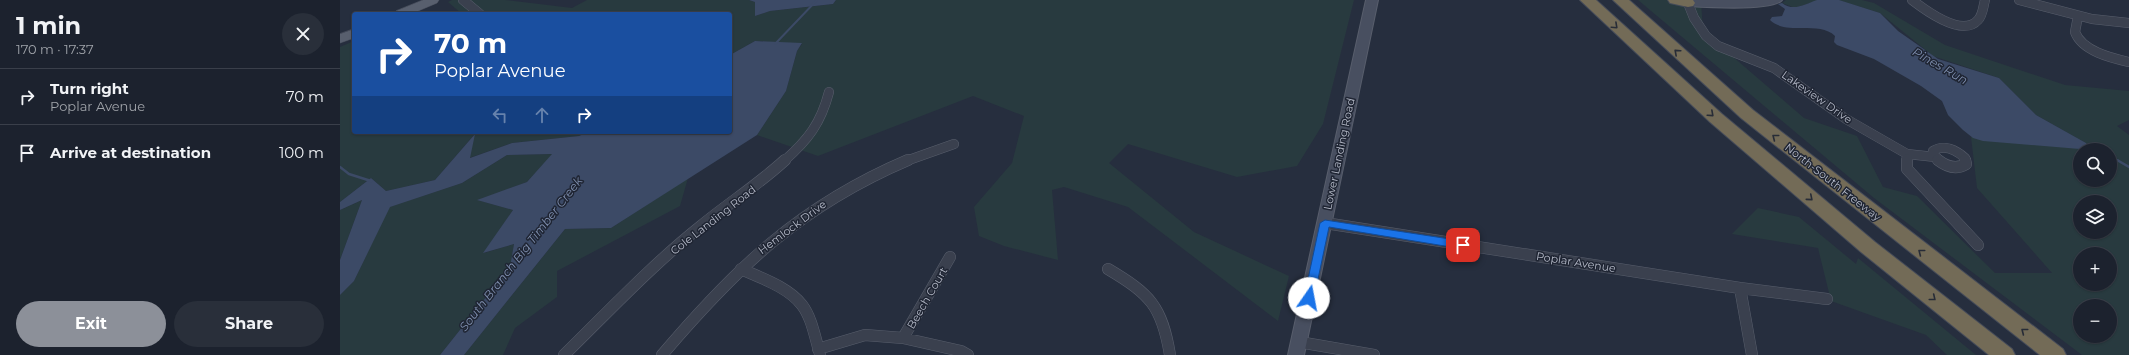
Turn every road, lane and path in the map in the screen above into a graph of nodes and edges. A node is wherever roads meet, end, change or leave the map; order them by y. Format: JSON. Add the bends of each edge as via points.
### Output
{"nodes":[{"id":1,"x":433,"y":0,"type":"edge"},
{"id":2,"x":463,"y":0,"type":"edge"},
{"id":3,"x":1372,"y":0,"type":"edge"},
{"id":4,"x":1586,"y":0,"type":"edge"},
{"id":5,"x":1620,"y":0,"type":"edge"},
{"id":6,"x":1912,"y":0,"type":"edge"},
{"id":7,"x":1985,"y":0,"type":"edge"},
{"id":8,"x":2019,"y":0,"type":"edge"},
{"id":9,"x":1682,"y":1,"type":"edge"},
{"id":10,"x":1773,"y":1,"type":"edge"},
{"id":11,"x":405,"y":12,"type":"edge"},
{"id":12,"x":478,"y":12,"type":"edge"},
{"id":13,"x":2078,"y":16,"type":"junction"},
{"id":14,"x":2129,"y":23,"type":"edge"},
{"id":15,"x":352,"y":34,"type":"edge"},
{"id":16,"x":340,"y":39,"type":"edge"},
{"id":17,"x":2129,"y":62,"type":"edge"},
{"id":18,"x":829,"y":92,"type":"dead end"},
{"id":19,"x":954,"y":144,"type":"dead end"},
{"id":20,"x":1907,"y":154,"type":"junction"},
{"id":21,"x":1935,"y":157,"type":"dead end"},
{"id":22,"x":1325,"y":223,"type":"junction"},
{"id":23,"x":1978,"y":245,"type":"dead end"},
{"id":24,"x":950,"y":257,"type":"dead end"},
{"id":25,"x":741,"y":268,"type":"junction"},
{"id":26,"x":1108,"y":269,"type":"dead end"},
{"id":27,"x":1740,"y":288,"type":"junction"},
{"id":28,"x":1827,"y":299,"type":"dead end"},
{"id":29,"x":903,"y":338,"type":"junction"},
{"id":30,"x":1298,"y":348,"type":"edge"},
{"id":31,"x":819,"y":352,"type":"edge"},
{"id":32,"x":564,"y":355,"type":"edge"},
{"id":33,"x":662,"y":355,"type":"edge"},
{"id":34,"x":968,"y":355,"type":"edge"},
{"id":35,"x":1170,"y":355,"type":"edge"},
{"id":36,"x":1374,"y":355,"type":"edge"},
{"id":37,"x":1752,"y":355,"type":"edge"},
{"id":38,"x":2004,"y":355,"type":"edge"},
{"id":39,"x":2055,"y":355,"type":"edge"}],
"edges":[{"from":1,"to":11,"type":"main road"},
{"from":2,"to":12,"type":"street"},
{"from":3,"to":22,"type":"main road","name":"Lower Landing Road"},
{"from":4,"to":38,"type":"highway","one_way":true,"via":[[1716,118],[1868,247]]},
{"from":39,"to":5,"type":"highway","name":"North-South Freeway","one_way":true,"via":[[1747,114]]},
{"from":6,"to":7,"type":"street","via":[[1937,18],[1966,25],[1976,23]]},
{"from":8,"to":13,"type":"street"},
{"from":9,"to":10,"type":"main road","name":"Lakeview Drive","via":[[1725,5]]},
{"from":9,"to":20,"type":"street","name":"Lakeview Drive","via":[[1706,36],[1718,46],[1774,68],[1846,119]]},
{"from":13,"to":14,"type":"street"},
{"from":13,"to":17,"type":"street","via":[[2075,26],[2080,39],[2097,52]]},
{"from":15,"to":16,"type":"main road"},
{"from":18,"to":32,"type":"street","name":"Cole Landing Road","via":[[825,108],[813,132],[790,156],[760,183],[702,225],[658,262]]},
{"from":19,"to":25,"type":"street","name":"Hemlock Drive","via":[[928,151],[832,198],[782,232]]},
{"from":20,"to":21,"type":"street","name":"Lakeview Drive"},
{"from":20,"to":23,"type":"street","via":[[1907,169]]},
{"from":22,"to":27,"type":"street","name":"Poplar Avenue"},
{"from":22,"to":30,"type":"main road","name":"Lower Landing Road"},
{"from":24,"to":29,"type":"street","name":"Beech Court"},
{"from":25,"to":31,"type":"street","via":[[783,290],[801,304]]},
{"from":25,"to":33,"type":"street","name":"Hemlock Drive"},
{"from":26,"to":35,"type":"street","via":[[1136,285],[1151,298],[1167,329]]},
{"from":27,"to":28,"type":"street","name":"Poplar Avenue"},
{"from":27,"to":37,"type":"street"},
{"from":29,"to":31,"type":"street","via":[[865,336]]},
{"from":29,"to":34,"type":"street","via":[[961,351]]},
{"from":30,"to":36,"type":"street"}]}
